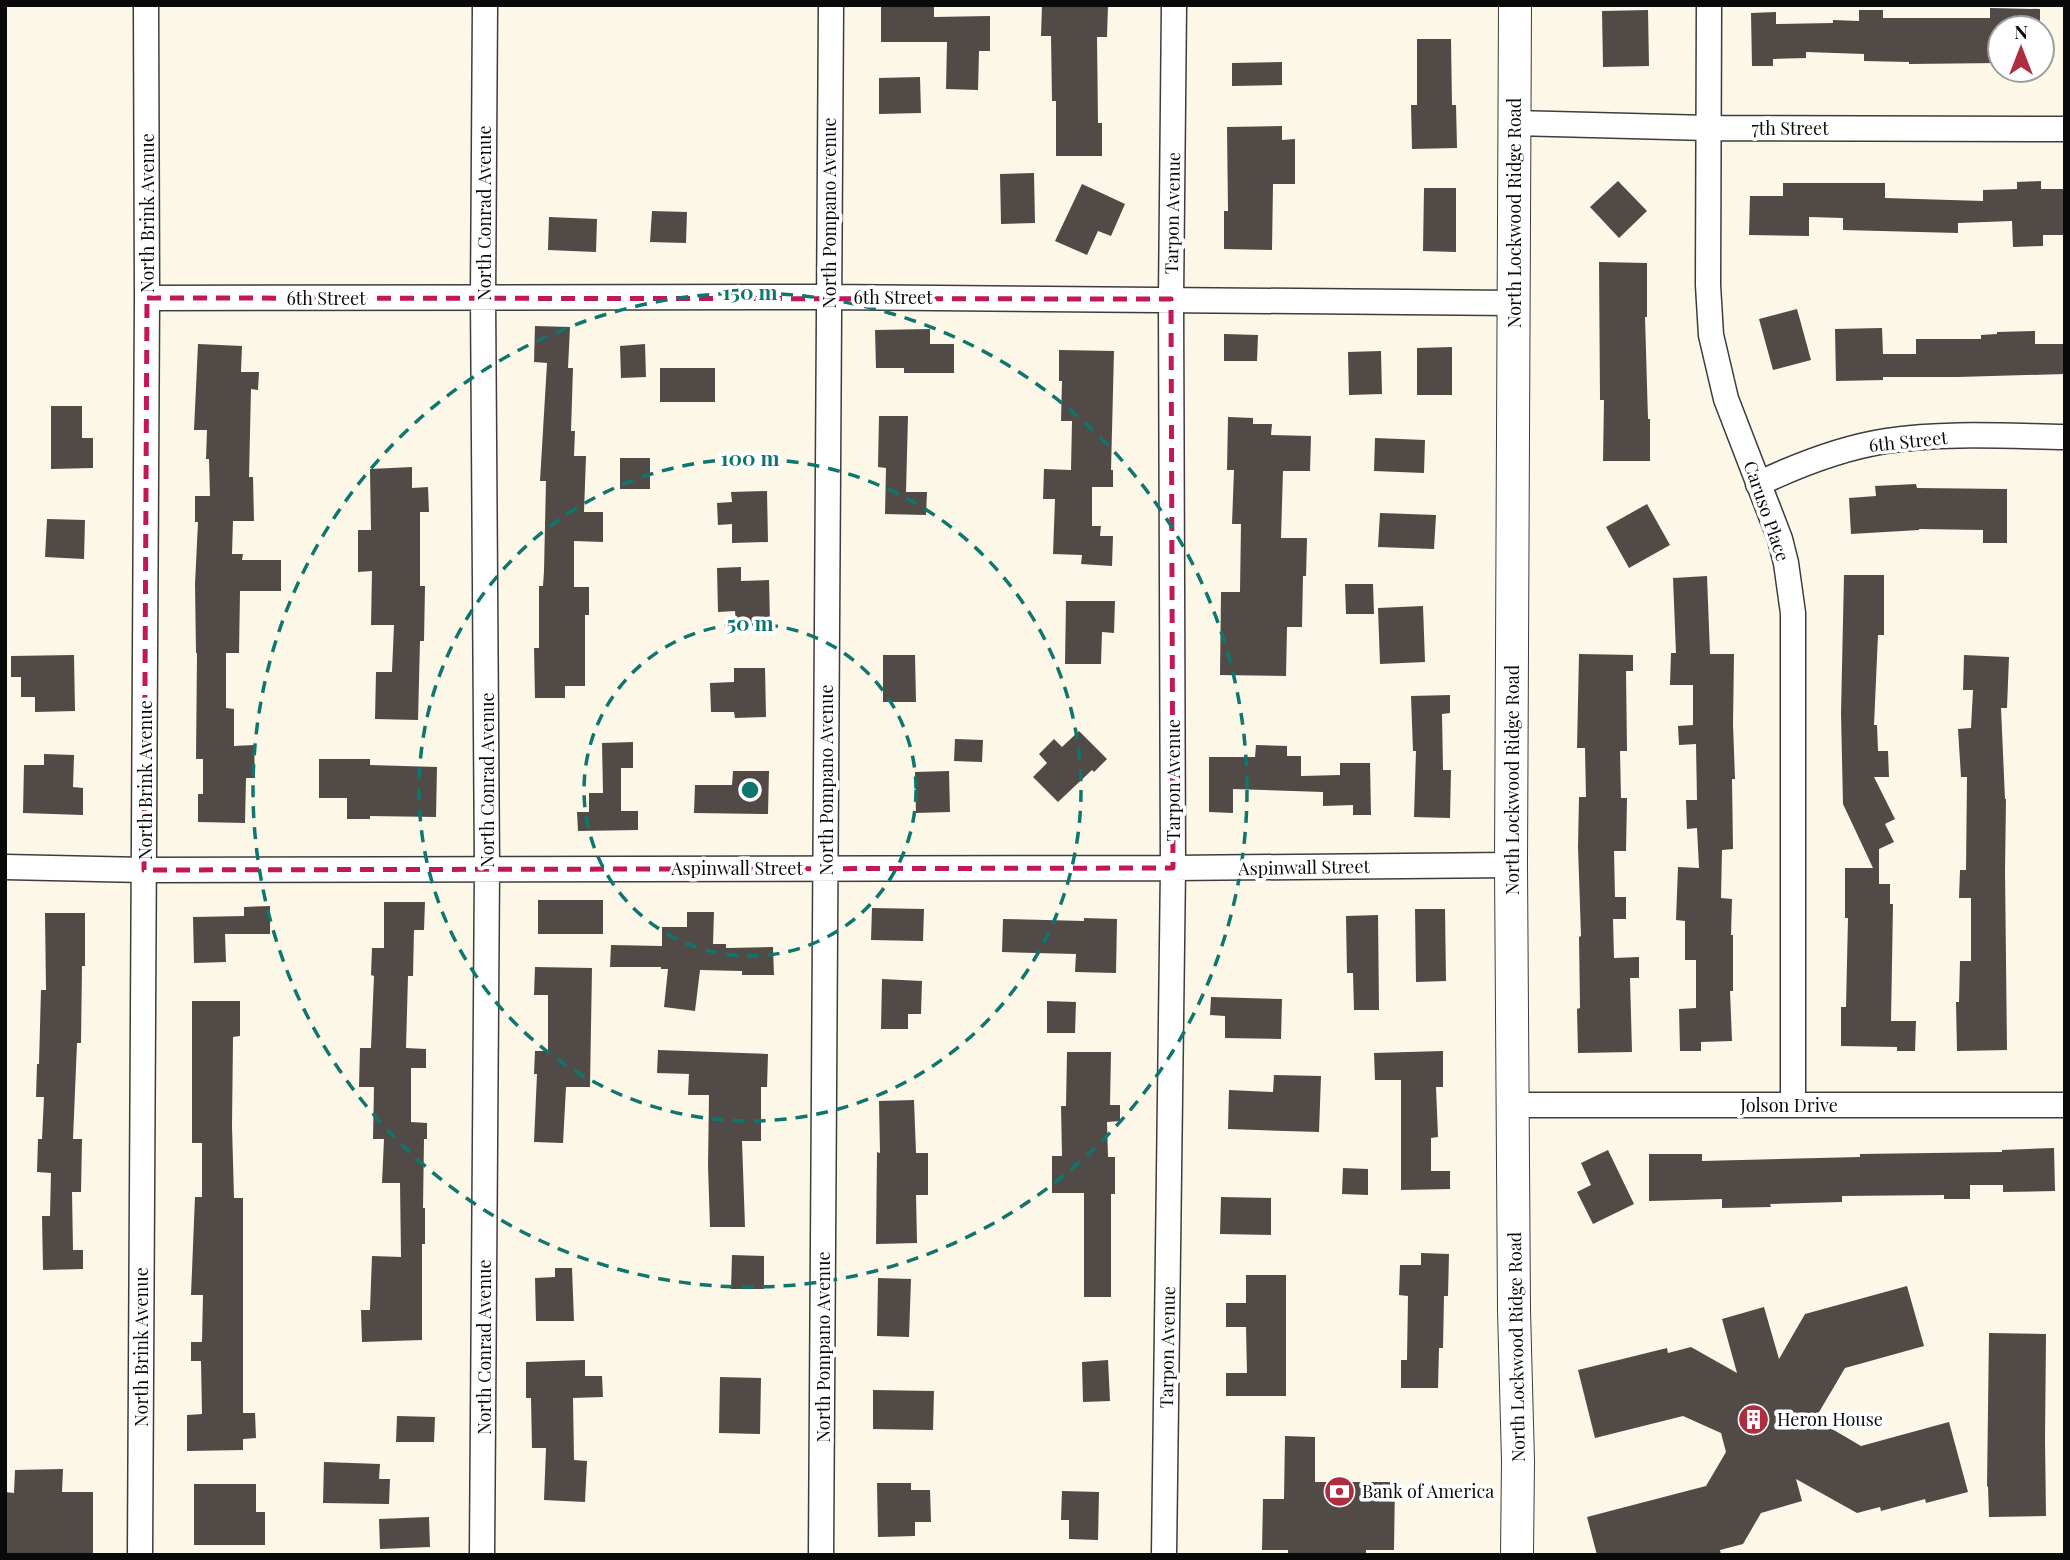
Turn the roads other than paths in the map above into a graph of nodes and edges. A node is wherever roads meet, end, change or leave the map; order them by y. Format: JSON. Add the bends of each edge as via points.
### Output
{"nodes":[{"id":1,"x":146,"y":5,"type":"edge"},
{"id":2,"x":485,"y":5,"type":"edge"},
{"id":3,"x":831,"y":5,"type":"edge"},
{"id":4,"x":1174,"y":5,"type":"edge"},
{"id":5,"x":1515,"y":5,"type":"edge"},
{"id":6,"x":1709,"y":5,"type":"edge"},
{"id":7,"x":1514,"y":122,"type":"junction"},
{"id":8,"x":1708,"y":128,"type":"junction"},
{"id":9,"x":2065,"y":128,"type":"edge"},
{"id":10,"x":483,"y":297,"type":"junction"},
{"id":11,"x":828,"y":297,"type":"junction"},
{"id":12,"x":147,"y":299,"type":"junction"},
{"id":13,"x":1171,"y":299,"type":"junction"},
{"id":14,"x":1513,"y":303,"type":"junction"},
{"id":15,"x":2065,"y":437,"type":"edge"},
{"id":16,"x":1758,"y":484,"type":"junction"},
{"id":17,"x":1511,"y":865,"type":"junction"},
{"id":18,"x":5,"y":867,"type":"edge"},
{"id":19,"x":826,"y":868,"type":"junction"},
{"id":20,"x":1173,"y":868,"type":"junction"},
{"id":21,"x":487,"y":869,"type":"junction"},
{"id":22,"x":144,"y":870,"type":"junction"},
{"id":23,"x":1514,"y":1105,"type":"junction"},
{"id":24,"x":1793,"y":1105,"type":"junction"},
{"id":25,"x":2065,"y":1105,"type":"edge"},
{"id":26,"x":140,"y":1555,"type":"edge"},
{"id":27,"x":482,"y":1555,"type":"edge"},
{"id":28,"x":821,"y":1555,"type":"edge"},
{"id":29,"x":1164,"y":1555,"type":"edge"},
{"id":30,"x":1517,"y":1555,"type":"edge"}],
"edges":[{"from":1,"to":12,"type":"street","name":"North Brink Avenue"},
{"from":2,"to":10,"type":"street","name":"North Conrad Avenue"},
{"from":3,"to":11,"type":"street","name":"North Pompano Avenue"},
{"from":4,"to":13,"type":"street","name":"Tarpon Avenue"},
{"from":5,"to":7,"type":"street","name":"North Lockwood Ridge Road"},
{"from":6,"to":8,"type":"street","name":"Caruso Place"},
{"from":7,"to":8,"type":"street","name":"7th Street"},
{"from":7,"to":14,"type":"street","name":"North Lockwood Ridge Road"},
{"from":8,"to":9,"type":"street","name":"7th Street"},
{"from":8,"to":16,"type":"street","name":"Caruso Place","via":[[1707,285],[1712,335],[1726,400]]},
{"from":10,"to":11,"type":"street","name":"6th Street"},
{"from":10,"to":12,"type":"street","name":"6th Street"},
{"from":10,"to":21,"type":"street","name":"North Conrad Avenue"},
{"from":11,"to":13,"type":"street","name":"6th Street"},
{"from":11,"to":19,"type":"street","name":"North Pompano Avenue"},
{"from":12,"to":22,"type":"street","name":"North Brink Avenue"},
{"from":13,"to":14,"type":"street","name":"6th Street"},
{"from":13,"to":20,"type":"street","name":"Tarpon Avenue"},
{"from":14,"to":17,"type":"street","name":"North Lockwood Ridge Road"},
{"from":15,"to":16,"type":"street","name":"6th Street","via":[[1938,436],[1887,441],[1822,456]]},
{"from":16,"to":24,"type":"street","name":"Caruso Place","via":[[1780,539],[1793,613]]},
{"from":17,"to":20,"type":"street","name":"Aspinwall Street"},
{"from":17,"to":23,"type":"street","name":"North Lockwood Ridge Road"},
{"from":18,"to":22,"type":"street","name":"Aspinwall Street"},
{"from":19,"to":20,"type":"street","name":"Aspinwall Street"},
{"from":19,"to":21,"type":"street","name":"Aspinwall Street"},
{"from":19,"to":28,"type":"street","name":"North Pompano Avenue"},
{"from":20,"to":29,"type":"street","name":"Tarpon Avenue"},
{"from":21,"to":22,"type":"street","name":"Aspinwall Street"},
{"from":21,"to":27,"type":"street","name":"North Conrad Avenue"},
{"from":22,"to":26,"type":"street","name":"North Brink Avenue"},
{"from":23,"to":24,"type":"street","name":"Jolson Drive"},
{"from":23,"to":30,"type":"street","name":"North Lockwood Ridge Road"},
{"from":24,"to":25,"type":"street","name":"Jolson Drive"}]}
